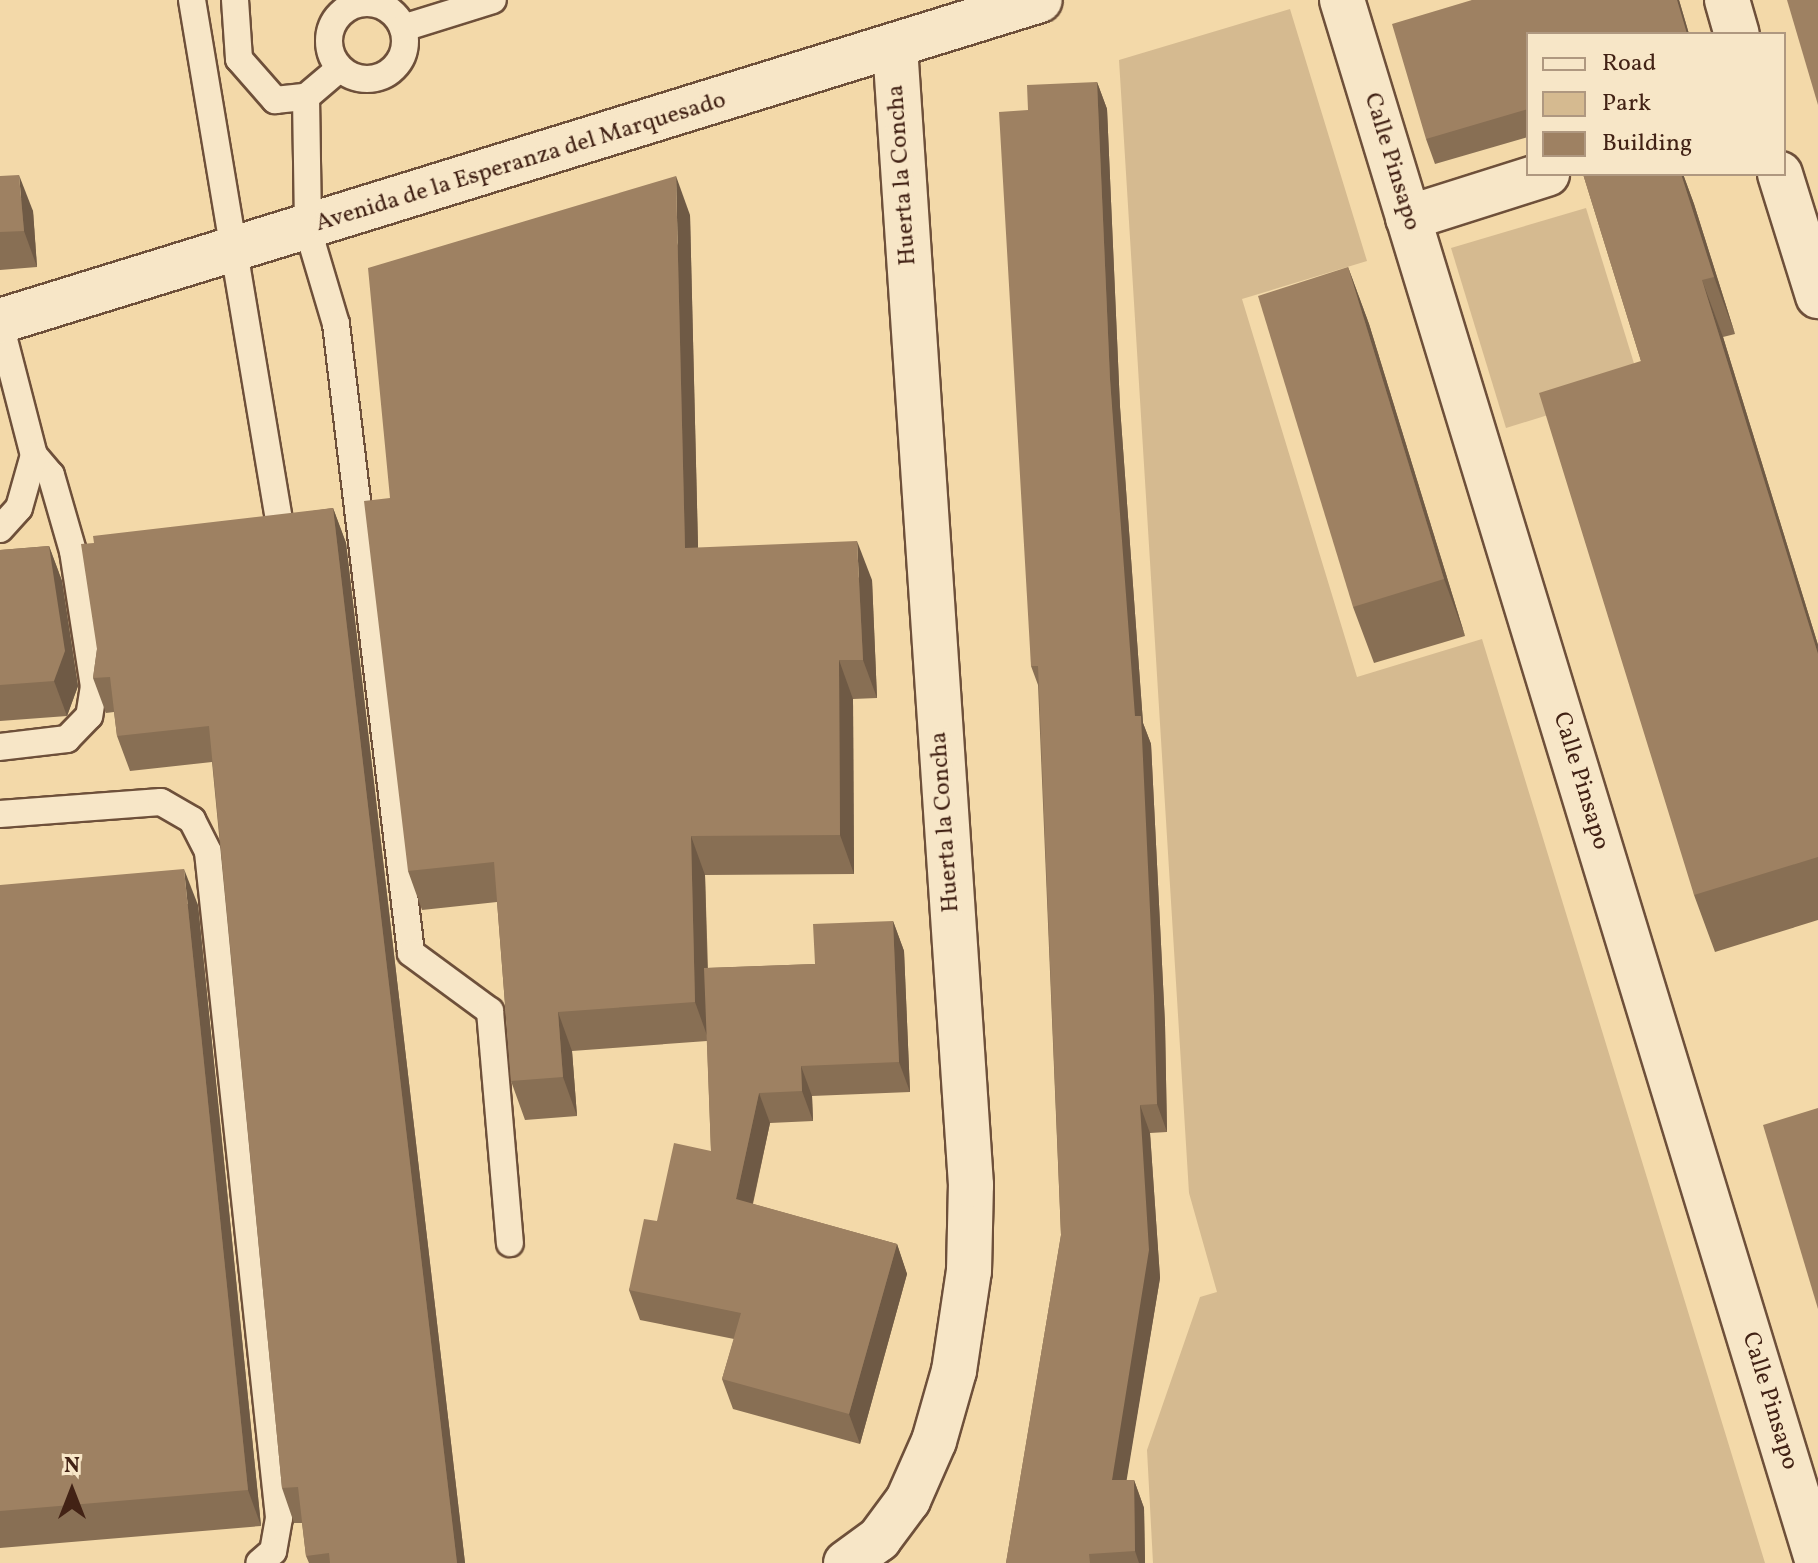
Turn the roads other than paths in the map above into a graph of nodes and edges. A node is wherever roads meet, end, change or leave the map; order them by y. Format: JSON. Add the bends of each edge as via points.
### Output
{"nodes":[{"id":1,"x":192,"y":0,"type":"edge"},
{"id":2,"x":235,"y":0,"type":"edge"},
{"id":3,"x":493,"y":0,"type":"edge"},
{"id":4,"x":1040,"y":0,"type":"edge"},
{"id":5,"x":1342,"y":0,"type":"edge"},
{"id":6,"x":1727,"y":0,"type":"edge"},
{"id":7,"x":403,"y":28,"type":"junction"},
{"id":8,"x":1736,"y":32,"type":"edge"},
{"id":9,"x":895,"y":46,"type":"junction"},
{"id":10,"x":339,"y":69,"type":"junction"},
{"id":11,"x":306,"y":97,"type":"junction"},
{"id":12,"x":1541,"y":176,"type":"edge"},
{"id":13,"x":1781,"y":176,"type":"edge"},
{"id":14,"x":1408,"y":218,"type":"junction"},
{"id":15,"x":308,"y":230,"type":"junction"},
{"id":16,"x":231,"y":253,"type":"junction"},
{"id":17,"x":1818,"y":296,"type":"edge"},
{"id":18,"x":0,"y":322,"type":"edge"},
{"id":19,"x":34,"y":455,"type":"junction"},
{"id":20,"x":280,"y":526,"type":"edge"},
{"id":21,"x":0,"y":529,"type":"edge"},
{"id":22,"x":0,"y":747,"type":"edge"},
{"id":23,"x":0,"y":814,"type":"edge"},
{"id":24,"x":510,"y":1243,"type":"dead end"},
{"id":25,"x":259,"y":1563,"type":"edge"},
{"id":26,"x":846,"y":1563,"type":"edge"},
{"id":27,"x":1818,"y":1563,"type":"edge"}],
"edges":[{"from":1,"to":16,"type":"lane"},
{"from":2,"to":11,"type":"lane","via":[[248,76],[275,100]]},
{"from":3,"to":7,"type":"lane"},
{"from":4,"to":9,"type":"street","name":"Avenida de la Esperanza del Marquesado"},
{"from":5,"to":14,"type":"street","name":"Calle Pinsapo"},
{"from":6,"to":8,"type":"street"},
{"from":7,"to":10,"type":"lane","via":[[400,62],[388,75],[372,80]]},
{"from":7,"to":10,"type":"lane","via":[[379,5],[345,9],[328,38]]},
{"from":9,"to":15,"type":"street","name":"Avenida de la Esperanza del Marquesado"},
{"from":9,"to":26,"type":"street","name":"Huerta la Concha","via":[[971,1185],[969,1271],[954,1371],[934,1441],[908,1500],[879,1539]]},
{"from":10,"to":11,"type":"lane"},
{"from":11,"to":15,"type":"lane"},
{"from":12,"to":14,"type":"street"},
{"from":13,"to":17,"type":"street"},
{"from":14,"to":27,"type":"street","name":"Calle Pinsapo"},
{"from":15,"to":16,"type":"street","name":"Avenida de la Esperanza del Marquesado"},
{"from":15,"to":24,"type":"lane","via":[[336,324],[411,953],[490,1011]]},
{"from":16,"to":18,"type":"street","name":"Avenida de la Esperanza del Marquesado"},
{"from":16,"to":20,"type":"lane"},
{"from":18,"to":19,"type":"lane"},
{"from":19,"to":21,"type":"lane","via":[[19,508]]},
{"from":19,"to":22,"type":"lane","via":[[51,475],[79,575],[93,702],[67,739]]},
{"from":23,"to":25,"type":"lane","via":[[161,802],[192,820],[208,852],[279,1518],[273,1551]]}]}
